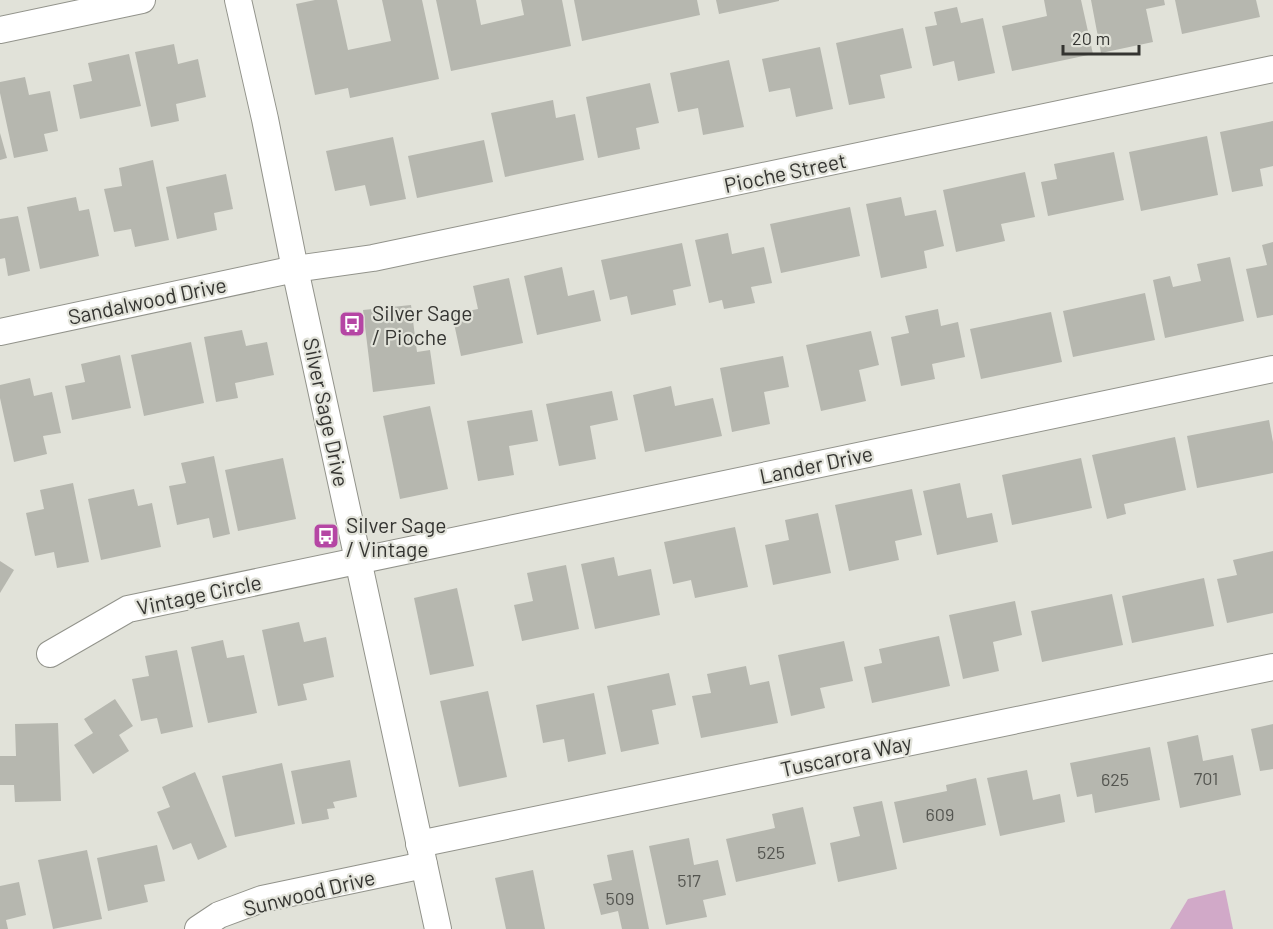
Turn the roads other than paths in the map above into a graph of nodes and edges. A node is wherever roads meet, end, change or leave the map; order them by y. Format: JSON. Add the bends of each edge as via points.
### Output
{"nodes":[{"id":1,"x":142,"y":0,"type":"edge"},
{"id":2,"x":238,"y":0,"type":"edge"},
{"id":3,"x":0,"y":30,"type":"edge"},
{"id":4,"x":1273,"y":69,"type":"edge"},
{"id":5,"x":295,"y":269,"type":"junction"},
{"id":6,"x":0,"y":332,"type":"edge"},
{"id":7,"x":1273,"y":369,"type":"edge"},
{"id":8,"x":359,"y":560,"type":"junction"},
{"id":9,"x":50,"y":654,"type":"dead end"},
{"id":10,"x":1273,"y":667,"type":"edge"},
{"id":11,"x":422,"y":854,"type":"junction"},
{"id":12,"x":198,"y":929,"type":"edge"},
{"id":13,"x":438,"y":929,"type":"edge"}],
"edges":[{"from":1,"to":3,"type":"street"},
{"from":2,"to":5,"type":"street","name":"Silver Sage Drive"},
{"from":4,"to":5,"type":"street","name":"Pioche Street","via":[[373,258]]},
{"from":5,"to":6,"type":"street","name":"Sandalwood Drive"},
{"from":5,"to":8,"type":"street","name":"Silver Sage Drive"},
{"from":7,"to":8,"type":"street","name":"Lander Drive"},
{"from":8,"to":9,"type":"street","name":"Vintage Circle","via":[[128,609]]},
{"from":8,"to":11,"type":"street","name":"Silver Sage Drive"},
{"from":10,"to":11,"type":"street","name":"Tuscarora Way","via":[[467,833]]},
{"from":11,"to":12,"type":"street","name":"Sunwood Drive","via":[[262,899],[219,915]]},
{"from":11,"to":13,"type":"street","name":"Silver Sage Drive"}]}
